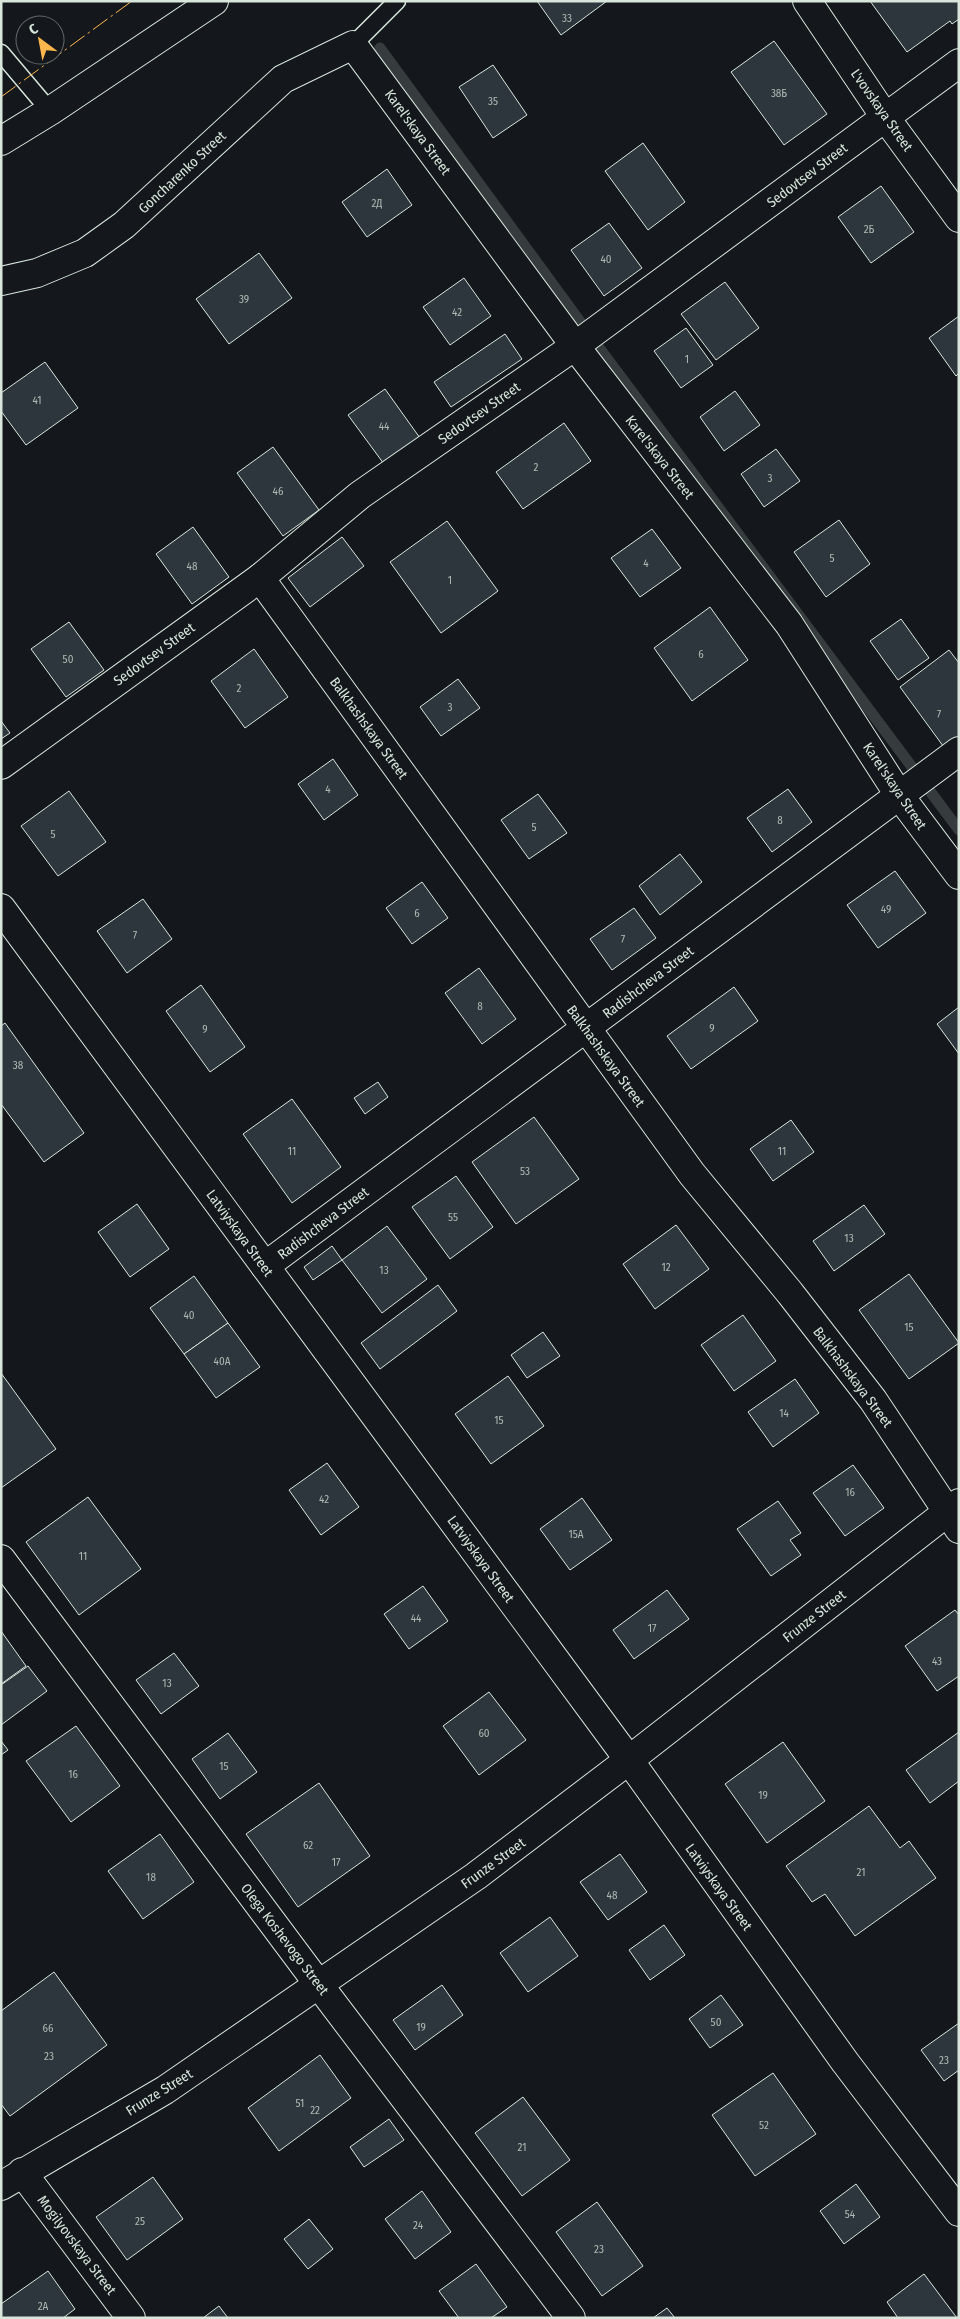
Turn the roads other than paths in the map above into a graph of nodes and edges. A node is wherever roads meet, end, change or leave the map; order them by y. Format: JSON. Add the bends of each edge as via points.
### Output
{"nodes":[{"id":1,"x":214,"y":1,"type":"edge"},
{"id":2,"x":397,"y":1,"type":"edge"},
{"id":3,"x":807,"y":1,"type":"edge"},
{"id":4,"x":353,"y":44,"type":"junction"},
{"id":5,"x":1,"y":53,"type":"edge"},
{"id":6,"x":959,"y":63,"type":"edge"},
{"id":7,"x":50,"y":111,"type":"junction"},
{"id":8,"x":885,"y":117,"type":"junction"},
{"id":9,"x":1,"y":141,"type":"edge"},
{"id":10,"x":959,"y":218,"type":"edge"},
{"id":11,"x":1,"y":281,"type":"edge"},
{"id":12,"x":575,"y":346,"type":"junction"},
{"id":13,"x":260,"y":578,"type":"junction"},
{"id":14,"x":959,"y":751,"type":"edge"},
{"id":15,"x":1,"y":765,"type":"edge"},
{"id":16,"x":899,"y":795,"type":"junction"},
{"id":17,"x":959,"y":875,"type":"edge"},
{"id":18,"x":1,"y":908,"type":"edge"},
{"id":19,"x":586,"y":1028,"type":"junction"},
{"id":20,"x":264,"y":1266,"type":"junction"},
{"id":21,"x":955,"y":1515,"type":"edge"},
{"id":22,"x":1,"y":1559,"type":"edge"},
{"id":23,"x":629,"y":1760,"type":"junction"},
{"id":24,"x":319,"y":1985,"type":"junction"},
{"id":25,"x":12,"y":2179,"type":"edge"},
{"id":26,"x":959,"y":2212,"type":"edge"},
{"id":27,"x":131,"y":2318,"type":"edge"},
{"id":28,"x":571,"y":2318,"type":"edge"}],
"edges":[{"from":1,"to":7,"type":"street"},
{"from":2,"to":4,"type":"lane"},
{"from":3,"to":8,"type":"street","name":"L'vovskaya Street"},
{"from":4,"to":11,"type":"street","name":"Goncharenko Street","via":[[283,79],[124,225],[85,253],[37,273]]},
{"from":4,"to":12,"type":"street","name":"Karel'skaya Street"},
{"from":5,"to":7,"type":"lane"},
{"from":6,"to":8,"type":"street","name":"Sedovtsev Street"},
{"from":7,"to":9,"type":"street"},
{"from":8,"to":10,"type":"street","name":"L'vovskaya Street"},
{"from":8,"to":12,"type":"street","name":"Sedovtsev Street"},
{"from":12,"to":13,"type":"street","name":"Sedovtsev Street","via":[[360,495]]},
{"from":12,"to":16,"type":"street","name":"Karel'skaya Street","via":[[789,624]]},
{"from":13,"to":15,"type":"street","name":"Sedovtsev Street"},
{"from":13,"to":19,"type":"street","name":"Balkhashskaya Street"},
{"from":14,"to":16,"type":"street","name":"Radishcheva Street"},
{"from":16,"to":17,"type":"street","name":"Karel'skaya Street"},
{"from":16,"to":19,"type":"street","name":"Radishcheva Street"},
{"from":18,"to":20,"type":"street","name":"Latviyskaya Street"},
{"from":19,"to":20,"type":"street","name":"Radishcheva Street"},
{"from":19,"to":21,"type":"street","name":"Balkhashskaya Street","via":[[692,1174],[873,1400]]},
{"from":20,"to":23,"type":"street","name":"Latviyskaya Street"},
{"from":21,"to":23,"type":"street","name":"Frunze Street"},
{"from":22,"to":24,"type":"street","name":"Olega Koshevogo Street"},
{"from":23,"to":24,"type":"street","name":"Frunze Street","via":[[476,1876]]},
{"from":23,"to":26,"type":"street","name":"Latviyskaya Street","via":[[845,2062]]},
{"from":24,"to":25,"type":"street","name":"Frunze Street","via":[[165,2090]]},
{"from":24,"to":28,"type":"street","name":"Olega Koshevogo Street"},
{"from":25,"to":27,"type":"street","name":"Mogilyovskaya Street"}]}
